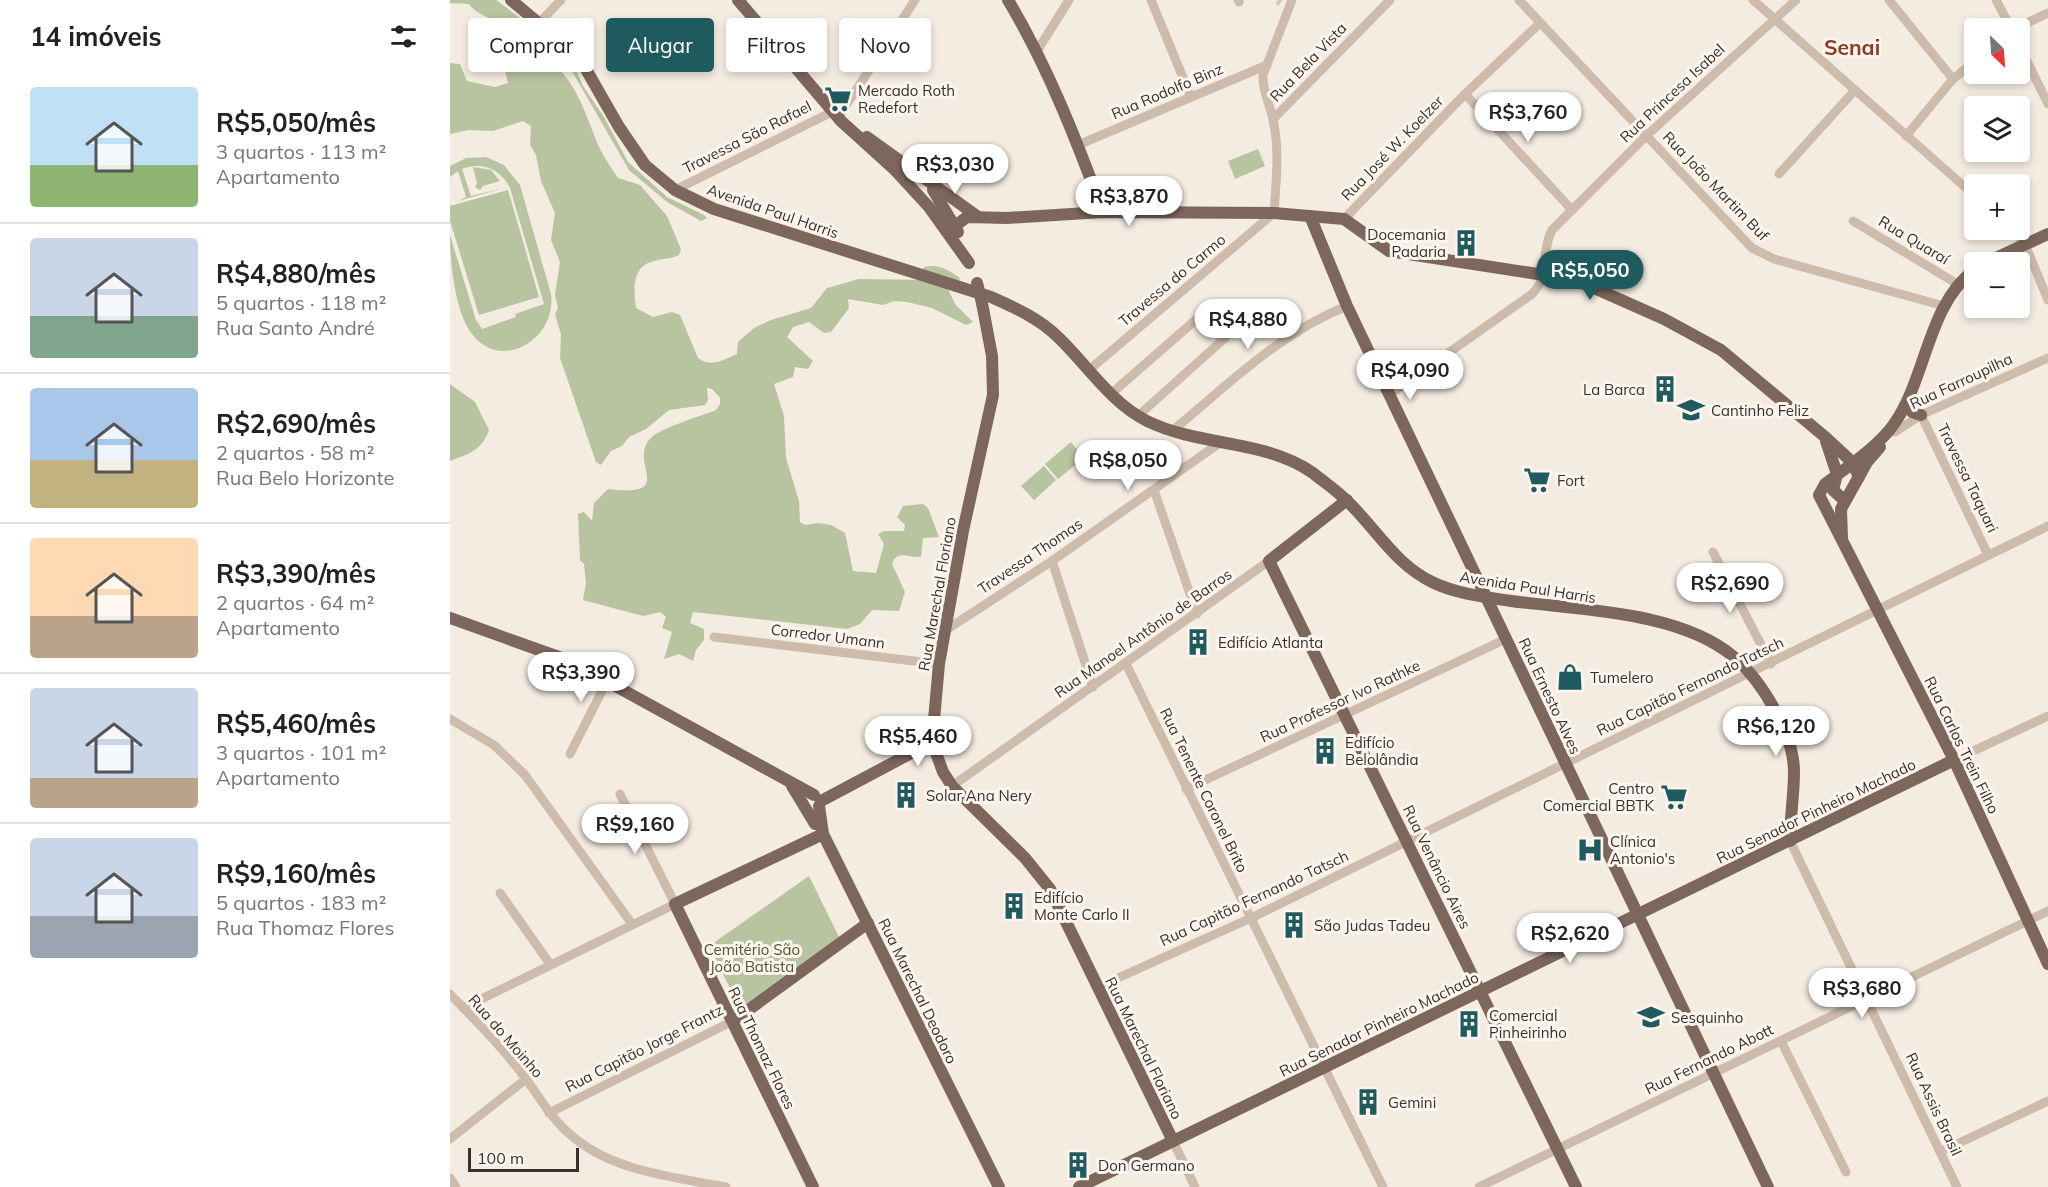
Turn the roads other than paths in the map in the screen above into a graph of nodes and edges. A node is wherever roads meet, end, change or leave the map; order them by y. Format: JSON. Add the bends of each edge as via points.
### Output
{"nodes":[{"id":1,"x":511,"y":0,"type":"edge"},
{"id":2,"x":561,"y":0,"type":"edge"},
{"id":3,"x":738,"y":0,"type":"edge"},
{"id":4,"x":915,"y":0,"type":"edge"},
{"id":5,"x":1008,"y":0,"type":"edge"},
{"id":6,"x":1070,"y":0,"type":"edge"},
{"id":7,"x":1151,"y":0,"type":"edge"},
{"id":8,"x":1390,"y":0,"type":"edge"},
{"id":9,"x":1519,"y":0,"type":"edge"},
{"id":10,"x":1753,"y":0,"type":"edge"},
{"id":11,"x":1796,"y":0,"type":"edge"},
{"id":12,"x":1889,"y":0,"type":"edge"},
{"id":13,"x":1996,"y":0,"type":"edge"},
{"id":14,"x":1288,"y":2,"type":"edge"},
{"id":15,"x":2048,"y":13,"type":"edge"},
{"id":16,"x":535,"y":18,"type":"edge"},
{"id":17,"x":544,"y":18,"type":"edge"},
{"id":18,"x":1774,"y":18,"type":"junction"},
{"id":19,"x":2006,"y":18,"type":"edge"},
{"id":20,"x":2030,"y":21,"type":"edge"},
{"id":21,"x":1540,"y":23,"type":"junction"},
{"id":22,"x":1037,"y":51,"type":"junction"},
{"id":23,"x":1267,"y":65,"type":"junction"},
{"id":24,"x":2030,"y":67,"type":"edge"},
{"id":25,"x":1964,"y":70,"type":"edge"},
{"id":26,"x":588,"y":72,"type":"edge"},
{"id":27,"x":1953,"y":79,"type":"junction"},
{"id":28,"x":1855,"y":90,"type":"junction"},
{"id":29,"x":1464,"y":94,"type":"junction"},
{"id":30,"x":1191,"y":97,"type":"junction"},
{"id":31,"x":2048,"y":104,"type":"edge"},
{"id":32,"x":837,"y":114,"type":"junction"},
{"id":33,"x":1273,"y":119,"type":"junction"},
{"id":34,"x":1646,"y":136,"type":"junction"},
{"id":35,"x":1906,"y":136,"type":"junction"},
{"id":36,"x":1078,"y":145,"type":"junction"},
{"id":37,"x":883,"y":154,"type":"junction"},
{"id":38,"x":894,"y":169,"type":"junction"},
{"id":39,"x":1779,"y":174,"type":"dead end"},
{"id":40,"x":927,"y":182,"type":"junction"},
{"id":41,"x":1964,"y":186,"type":"edge"},
{"id":42,"x":675,"y":190,"type":"junction"},
{"id":43,"x":942,"y":203,"type":"junction"},
{"id":44,"x":1572,"y":210,"type":"junction"},
{"id":45,"x":1103,"y":212,"type":"junction"},
{"id":46,"x":1274,"y":213,"type":"junction"},
{"id":47,"x":1310,"y":216,"type":"junction"},
{"id":48,"x":967,"y":217,"type":"junction"},
{"id":49,"x":984,"y":219,"type":"junction"},
{"id":50,"x":1344,"y":219,"type":"junction"},
{"id":51,"x":1853,"y":221,"type":"dead end"},
{"id":52,"x":955,"y":226,"type":"junction"},
{"id":53,"x":2048,"y":234,"type":"edge"},
{"id":54,"x":2022,"y":240,"type":"edge"},
{"id":55,"x":2025,"y":244,"type":"junction"},
{"id":56,"x":2008,"y":252,"type":"edge"},
{"id":57,"x":969,"y":263,"type":"junction"},
{"id":58,"x":1545,"y":275,"type":"junction"},
{"id":59,"x":1964,"y":280,"type":"edge"},
{"id":60,"x":1959,"y":285,"type":"junction"},
{"id":61,"x":972,"y":287,"type":"junction"},
{"id":62,"x":2048,"y":300,"type":"edge"},
{"id":63,"x":1347,"y":306,"type":"junction"},
{"id":64,"x":1944,"y":306,"type":"junction"},
{"id":65,"x":1207,"y":310,"type":"dead end"},
{"id":66,"x":1225,"y":338,"type":"dead end"},
{"id":67,"x":2048,"y":358,"type":"edge"},
{"id":68,"x":1089,"y":370,"type":"junction"},
{"id":69,"x":1913,"y":388,"type":"junction"},
{"id":70,"x":1112,"y":393,"type":"junction"},
{"id":71,"x":1390,"y":394,"type":"junction"},
{"id":72,"x":1910,"y":407,"type":"junction"},
{"id":73,"x":1139,"y":415,"type":"junction"},
{"id":74,"x":1921,"y":415,"type":"junction"},
{"id":75,"x":1172,"y":431,"type":"junction"},
{"id":76,"x":1892,"y":432,"type":"junction"},
{"id":77,"x":1824,"y":436,"type":"junction"},
{"id":78,"x":1221,"y":442,"type":"junction"},
{"id":79,"x":1852,"y":462,"type":"junction"},
{"id":80,"x":1837,"y":474,"type":"junction"},
{"id":81,"x":1859,"y":477,"type":"junction"},
{"id":82,"x":1154,"y":490,"type":"junction"},
{"id":83,"x":1347,"y":500,"type":"junction"},
{"id":84,"x":1845,"y":501,"type":"junction"},
{"id":85,"x":2048,"y":526,"type":"edge"},
{"id":86,"x":1843,"y":542,"type":"junction"},
{"id":87,"x":1713,"y":552,"type":"dead end"},
{"id":88,"x":1989,"y":555,"type":"junction"},
{"id":89,"x":1052,"y":561,"type":"junction"},
{"id":90,"x":1269,"y":561,"type":"junction"},
{"id":91,"x":1486,"y":598,"type":"junction"},
{"id":92,"x":1877,"y":608,"type":"junction"},
{"id":93,"x":1197,"y":614,"type":"junction"},
{"id":94,"x":450,"y":618,"type":"edge"},
{"id":95,"x":943,"y":632,"type":"junction"},
{"id":96,"x":714,"y":637,"type":"dead end"},
{"id":97,"x":1506,"y":639,"type":"junction"},
{"id":98,"x":939,"y":664,"type":"junction"},
{"id":99,"x":1126,"y":664,"type":"junction"},
{"id":100,"x":1771,"y":664,"type":"junction"},
{"id":101,"x":1750,"y":673,"type":"junction"},
{"id":102,"x":607,"y":681,"type":"junction"},
{"id":103,"x":1093,"y":687,"type":"junction"},
{"id":104,"x":2048,"y":716,"type":"edge"},
{"id":105,"x":1345,"y":717,"type":"junction"},
{"id":106,"x":450,"y":719,"type":"edge"},
{"id":107,"x":932,"y":742,"type":"junction"},
{"id":108,"x":570,"y":754,"type":"dead end"},
{"id":109,"x":1954,"y":760,"type":"junction"},
{"id":110,"x":1565,"y":765,"type":"junction"},
{"id":111,"x":794,"y":786,"type":"junction"},
{"id":112,"x":952,"y":786,"type":"junction"},
{"id":113,"x":1186,"y":789,"type":"junction"},
{"id":114,"x":620,"y":794,"type":"dead end"},
{"id":115,"x":815,"y":801,"type":"junction"},
{"id":116,"x":815,"y":824,"type":"junction"},
{"id":117,"x":818,"y":837,"type":"junction"},
{"id":118,"x":1790,"y":840,"type":"junction"},
{"id":119,"x":1408,"y":841,"type":"junction"},
{"id":120,"x":500,"y":893,"type":"dead end"},
{"id":121,"x":675,"y":904,"type":"junction"},
{"id":122,"x":2048,"y":911,"type":"edge"},
{"id":123,"x":1638,"y":915,"type":"junction"},
{"id":124,"x":1251,"y":918,"type":"junction"},
{"id":125,"x":2028,"y":920,"type":"junction"},
{"id":126,"x":868,"y":923,"type":"junction"},
{"id":127,"x":632,"y":924,"type":"junction"},
{"id":128,"x":550,"y":964,"type":"junction"},
{"id":129,"x":2048,"y":964,"type":"edge"},
{"id":130,"x":1118,"y":978,"type":"junction"},
{"id":131,"x":1093,"y":979,"type":"junction"},
{"id":132,"x":1482,"y":990,"type":"junction"},
{"id":133,"x":450,"y":994,"type":"edge"},
{"id":134,"x":1101,"y":996,"type":"junction"},
{"id":135,"x":1868,"y":999,"type":"junction"},
{"id":136,"x":463,"y":1008,"type":"junction"},
{"id":137,"x":732,"y":1021,"type":"junction"},
{"id":138,"x":1781,"y":1041,"type":"junction"},
{"id":139,"x":1324,"y":1068,"type":"junction"},
{"id":140,"x":1716,"y":1074,"type":"junction"},
{"id":141,"x":526,"y":1079,"type":"junction"},
{"id":142,"x":2048,"y":1101,"type":"edge"},
{"id":143,"x":549,"y":1113,"type":"junction"},
{"id":144,"x":450,"y":1139,"type":"edge"},
{"id":145,"x":1173,"y":1141,"type":"junction"},
{"id":146,"x":1558,"y":1148,"type":"junction"},
{"id":147,"x":1940,"y":1152,"type":"junction"},
{"id":148,"x":1846,"y":1172,"type":"dead end"},
{"id":149,"x":450,"y":1178,"type":"edge"},
{"id":150,"x":703,"y":1182,"type":"junction"},
{"id":151,"x":456,"y":1187,"type":"edge"},
{"id":152,"x":693,"y":1187,"type":"edge"},
{"id":153,"x":726,"y":1187,"type":"edge"},
{"id":154,"x":813,"y":1187,"type":"edge"},
{"id":155,"x":999,"y":1187,"type":"edge"},
{"id":156,"x":1079,"y":1187,"type":"edge"},
{"id":157,"x":1195,"y":1187,"type":"edge"},
{"id":158,"x":1383,"y":1187,"type":"edge"},
{"id":159,"x":1479,"y":1187,"type":"edge"},
{"id":160,"x":1576,"y":1187,"type":"edge"},
{"id":161,"x":1768,"y":1187,"type":"edge"},
{"id":162,"x":1957,"y":1187,"type":"edge"}],
"edges":[{"from":1,"to":16,"type":"main road","name":"Avenida Paul Harris"},
{"from":2,"to":17,"type":"street"},
{"from":3,"to":32,"type":"main road"},
{"from":4,"to":32,"type":"street"},
{"from":5,"to":22,"type":"main road"},
{"from":6,"to":22,"type":"street"},
{"from":7,"to":30,"type":"street"},
{"from":8,"to":33,"type":"street","name":"Rua Bela Vista"},
{"from":9,"to":21,"type":"street","name":"Rua João Martim Buf"},
{"from":10,"to":18,"type":"street"},
{"from":11,"to":18,"type":"street","name":"Rua Princesa Isabel"},
{"from":12,"to":27,"type":"street"},
{"from":13,"to":19,"type":"street"},
{"from":14,"to":23,"type":"street"},
{"from":15,"to":20,"type":"street"},
{"from":18,"to":28,"type":"street"},
{"from":18,"to":34,"type":"street","name":"Rua Princesa Isabel"},
{"from":21,"to":29,"type":"street","name":"Rua José W. Koelzer"},
{"from":21,"to":34,"type":"street","name":"Rua João Martim Buf"},
{"from":22,"to":36,"type":"main road"},
{"from":23,"to":30,"type":"street","name":"Rua Rodolfo Binz"},
{"from":23,"to":33,"type":"street","via":[[1263,84]]},
{"from":24,"to":31,"type":"street"},
{"from":25,"to":27,"type":"street"},
{"from":26,"to":42,"type":"main road","name":"Avenida Paul Harris","via":[[645,165]]},
{"from":27,"to":35,"type":"street"},
{"from":28,"to":35,"type":"street"},
{"from":28,"to":39,"type":"street"},
{"from":29,"to":44,"type":"street"},
{"from":29,"to":50,"type":"street","name":"Rua José W. Koelzer"},
{"from":30,"to":36,"type":"street","name":"Rua Rodolfo Binz"},
{"from":32,"to":37,"type":"main road"},
{"from":32,"to":42,"type":"street","name":"Travessa São Rafael"},
{"from":33,"to":46,"type":"street","via":[[1277,164]]},
{"from":34,"to":44,"type":"street","name":"Rua Princesa Isabel"},
{"from":34,"to":64,"type":"street","name":"Rua João Martim Buf","via":[[1759,253]]},
{"from":35,"to":41,"type":"street"},
{"from":36,"to":45,"type":"main road"},
{"from":37,"to":38,"type":"main road"},
{"from":37,"to":40,"type":"main road"},
{"from":38,"to":43,"type":"main road"},
{"from":38,"to":57,"type":"main road","via":[[929,207]]},
{"from":40,"to":43,"type":"main road","name":"Rua Marechal Floriano"},
{"from":40,"to":49,"type":"main road","via":[[969,213]]},
{"from":42,"to":61,"type":"main road","name":"Avenida Paul Harris","via":[[714,209]]},
{"from":43,"to":48,"type":"main road"},
{"from":43,"to":52,"type":"main road","name":"Rua Marechal Floriano"},
{"from":44,"to":58,"type":"street","name":"Rua Princesa Isabel","via":[[1551,233]]},
{"from":45,"to":46,"type":"main road"},
{"from":45,"to":49,"type":"main road"},
{"from":46,"to":47,"type":"main road"},
{"from":46,"to":68,"type":"street","name":"Travessa do Carmo"},
{"from":47,"to":50,"type":"main road"},
{"from":47,"to":63,"type":"main road","name":"Rua Ernesto Alves"},
{"from":48,"to":49,"type":"main road"},
{"from":48,"to":52,"type":"main road"},
{"from":50,"to":58,"type":"main road","via":[[1389,251]]},
{"from":51,"to":60,"type":"street","name":"Rua Quaraí"},
{"from":52,"to":57,"type":"main road","name":"Rua Marechal Floriano"},
{"from":53,"to":55,"type":"main road"},
{"from":54,"to":55,"type":"street"},
{"from":55,"to":56,"type":"main road"},
{"from":55,"to":62,"type":"street"},
{"from":57,"to":61,"type":"main road","name":"Rua Marechal Floriano"},
{"from":58,"to":71,"type":"street","via":[[1532,294]]},
{"from":58,"to":77,"type":"main road","via":[[1593,286],[1692,333],[1721,350]]},
{"from":59,"to":60,"type":"main road"},
{"from":60,"to":64,"type":"main road"},
{"from":61,"to":68,"type":"main road","name":"Avenida Paul Harris","via":[[1043,324]]},
{"from":61,"to":95,"type":"main road","name":"Rua Marechal Floriano","bridge":true,"via":[[985,315],[993,395]]},
{"from":63,"to":71,"type":"main road","name":"Rua Ernesto Alves"},
{"from":63,"to":75,"type":"street","via":[[1284,338]]},
{"from":64,"to":69,"type":"main road"},
{"from":65,"to":70,"type":"street"},
{"from":66,"to":73,"type":"street"},
{"from":67,"to":74,"type":"street","name":"Rua Farroupilha"},
{"from":68,"to":70,"type":"main road","name":"Avenida Paul Harris"},
{"from":69,"to":72,"type":"main road"},
{"from":69,"to":76,"type":"main road"},
{"from":70,"to":73,"type":"main road","name":"Avenida Paul Harris"},
{"from":71,"to":91,"type":"main road","name":"Rua Ernesto Alves"},
{"from":72,"to":74,"type":"main road"},
{"from":72,"to":76,"type":"main road"},
{"from":73,"to":75,"type":"main road","name":"Avenida Paul Harris"},
{"from":74,"to":76,"type":"street","name":"Rua Farroupilha"},
{"from":74,"to":88,"type":"street","name":"Travessa Taquari"},
{"from":75,"to":78,"type":"main road","name":"Avenida Paul Harris"},
{"from":76,"to":79,"type":"main road"},
{"from":76,"to":81,"type":"main road"},
{"from":77,"to":79,"type":"main road"},
{"from":77,"to":80,"type":"main road"},
{"from":78,"to":82,"type":"street","name":"Travessa Thomas"},
{"from":78,"to":83,"type":"main road","name":"Avenida Paul Harris","via":[[1290,460]]},
{"from":79,"to":80,"type":"main road"},
{"from":79,"to":81,"type":"main road"},
{"from":80,"to":84,"type":"main road","via":[[1833,490]]},
{"from":80,"to":86,"type":"main road","name":"Rua Carlos Trein Filho","via":[[1819,495]]},
{"from":81,"to":84,"type":"main road"},
{"from":82,"to":89,"type":"street","name":"Travessa Thomas"},
{"from":82,"to":93,"type":"street"},
{"from":83,"to":90,"type":"main road","name":"Rua Manoel Antônio de Barros"},
{"from":83,"to":91,"type":"main road","name":"Avenida Paul Harris","via":[[1393,553],[1422,577],[1451,590]]},
{"from":84,"to":86,"type":"main road","via":[[1841,513]]},
{"from":85,"to":88,"type":"street","name":"Rua Capitão Fernando Tatsch"},
{"from":86,"to":92,"type":"main road","name":"Rua Carlos Trein Filho"},
{"from":87,"to":100,"type":"street"},
{"from":88,"to":92,"type":"street","name":"Rua Capitão Fernando Tatsch"},
{"from":89,"to":95,"type":"street","name":"Travessa Thomas"},
{"from":89,"to":103,"type":"street"},
{"from":90,"to":93,"type":"street","name":"Rua Manoel Antônio de Barros"},
{"from":90,"to":105,"type":"main road","name":"Rua Venâncio Aires"},
{"from":91,"to":97,"type":"main road","name":"Rua Ernesto Alves"},
{"from":91,"to":101,"type":"main road","name":"Avenida Paul Harris","via":[[1671,624],[1718,645]]},
{"from":92,"to":100,"type":"street","name":"Rua Capitão Fernando Tatsch"},
{"from":92,"to":109,"type":"main road","name":"Rua Carlos Trein Filho"},
{"from":93,"to":99,"type":"street","name":"Rua Manoel Antônio de Barros"},
{"from":94,"to":102,"type":"main road","via":[[570,661]]},
{"from":95,"to":98,"type":"main road","name":"Rua Marechal Floriano"},
{"from":96,"to":98,"type":"street","name":"Corredor Umann"},
{"from":97,"to":105,"type":"street","name":"Rua Professor Ivo Rathke"},
{"from":97,"to":110,"type":"main road","name":"Rua Ernesto Alves"},
{"from":98,"to":107,"type":"main road","name":"Rua Marechal Floriano"},
{"from":99,"to":103,"type":"street","name":"Rua Manoel Antônio de Barros"},
{"from":99,"to":113,"type":"street","name":"Rua Tenente Coronel Brito"},
{"from":100,"to":101,"type":"street","name":"Rua Capitão Fernando Tatsch"},
{"from":101,"to":110,"type":"street","name":"Rua Capitão Fernando Tatsch"},
{"from":101,"to":118,"type":"main road","name":"Avenida Paul Harris","via":[[1768,698],[1789,745],[1794,769]]},
{"from":102,"to":108,"type":"street"},
{"from":102,"to":111,"type":"main road"},
{"from":103,"to":112,"type":"street","name":"Rua Manoel Antônio de Barros"},
{"from":104,"to":109,"type":"street","name":"Rua Senador Pinheiro Machado"},
{"from":105,"to":113,"type":"street","name":"Rua Professor Ivo Rathke"},
{"from":105,"to":119,"type":"main road","name":"Rua Venâncio Aires"},
{"from":106,"to":127,"type":"street","via":[[494,745],[525,775]]},
{"from":107,"to":112,"type":"main road","name":"Rua Marechal Floriano"},
{"from":107,"to":115,"type":"main road"},
{"from":109,"to":118,"type":"main road","name":"Rua Senador Pinheiro Machado"},
{"from":109,"to":125,"type":"main road","name":"Rua Carlos Trein Filho"},
{"from":110,"to":119,"type":"street","name":"Rua Capitão Fernando Tatsch"},
{"from":110,"to":123,"type":"main road","name":"Rua Ernesto Alves"},
{"from":111,"to":115,"type":"main road"},
{"from":111,"to":116,"type":"main road"},
{"from":112,"to":131,"type":"main road","name":"Rua Marechal Floriano","via":[[1039,873]]},
{"from":113,"to":124,"type":"street","name":"Rua Tenente Coronel Brito"},
{"from":114,"to":121,"type":"street","name":"Rua Thomaz Flores"},
{"from":115,"to":116,"type":"main road"},
{"from":115,"to":117,"type":"main road","name":"Rua Marechal Deodoro"},
{"from":116,"to":117,"type":"main road"},
{"from":117,"to":121,"type":"main road"},
{"from":117,"to":126,"type":"main road","name":"Rua Marechal Deodoro"},
{"from":118,"to":123,"type":"main road","name":"Rua Senador Pinheiro Machado"},
{"from":118,"to":135,"type":"street","name":"Rua Assis Brasil"},
{"from":119,"to":124,"type":"street","name":"Rua Capitão Fernando Tatsch"},
{"from":119,"to":132,"type":"main road","name":"Rua Venâncio Aires"},
{"from":120,"to":128,"type":"street"},
{"from":121,"to":127,"type":"street"},
{"from":121,"to":137,"type":"main road","name":"Rua Thomaz Flores"},
{"from":122,"to":125,"type":"street","name":"Rua Fernando Abott"},
{"from":123,"to":132,"type":"main road","name":"Rua Senador Pinheiro Machado"},
{"from":123,"to":140,"type":"main road","name":"Rua Ernesto Alves"},
{"from":124,"to":130,"type":"street","name":"Rua Capitão Fernando Tatsch"},
{"from":124,"to":139,"type":"street","name":"Rua Tenente Coronel Brito"},
{"from":125,"to":129,"type":"main road","name":"Rua Carlos Trein Filho"},
{"from":125,"to":135,"type":"street","name":"Rua Fernando Abott"},
{"from":126,"to":137,"type":"main road","name":"Rua Capitão Jorge Frantz"},
{"from":126,"to":155,"type":"main road","name":"Rua Marechal Deodoro"},
{"from":127,"to":128,"type":"street"},
{"from":128,"to":136,"type":"street"},
{"from":130,"to":131,"type":"street","name":"Rua Capitão Fernando Tatsch","via":[[1099,982]]},
{"from":130,"to":134,"type":"street","name":"Rua Capitão Fernando Tatsch","via":[[1106,986]]},
{"from":131,"to":134,"type":"main road","name":"Rua Marechal Floriano"},
{"from":132,"to":139,"type":"main road","name":"Rua Senador Pinheiro Machado"},
{"from":132,"to":146,"type":"main road","name":"Rua Venâncio Aires"},
{"from":133,"to":136,"type":"street","name":"Rua do Moinho"},
{"from":134,"to":145,"type":"main road","name":"Rua Marechal Floriano"},
{"from":135,"to":138,"type":"street","name":"Rua Fernando Abott"},
{"from":135,"to":147,"type":"street","name":"Rua Assis Brasil"},
{"from":136,"to":141,"type":"street","name":"Rua do Moinho"},
{"from":137,"to":143,"type":"street","name":"Rua Capitão Jorge Frantz"},
{"from":137,"to":154,"type":"main road","name":"Rua Thomaz Flores"},
{"from":138,"to":140,"type":"street","name":"Rua Fernando Abott"},
{"from":138,"to":148,"type":"street"},
{"from":139,"to":145,"type":"main road","name":"Rua Senador Pinheiro Machado"},
{"from":139,"to":158,"type":"street","name":"Rua Tenente Coronel Brito"},
{"from":140,"to":146,"type":"street","name":"Rua Fernando Abott"},
{"from":140,"to":161,"type":"main road","name":"Rua Ernesto Alves"},
{"from":141,"to":143,"type":"street","name":"Rua do Moinho"},
{"from":141,"to":144,"type":"street"},
{"from":142,"to":147,"type":"street"},
{"from":143,"to":150,"type":"street","name":"Rua do Moinho","via":[[573,1138],[623,1164]]},
{"from":145,"to":156,"type":"main road","name":"Rua Senador Pinheiro Machado"},
{"from":145,"to":157,"type":"street","name":"Rua Marechal Floriano"},
{"from":146,"to":159,"type":"street","name":"Rua Fernando Abott"},
{"from":146,"to":160,"type":"main road","name":"Rua Venâncio Aires"},
{"from":147,"to":162,"type":"street","name":"Rua Assis Brasil"},
{"from":149,"to":151,"type":"street"},
{"from":150,"to":152,"type":"street"},
{"from":150,"to":153,"type":"street","name":"Rua do Moinho"}]}
